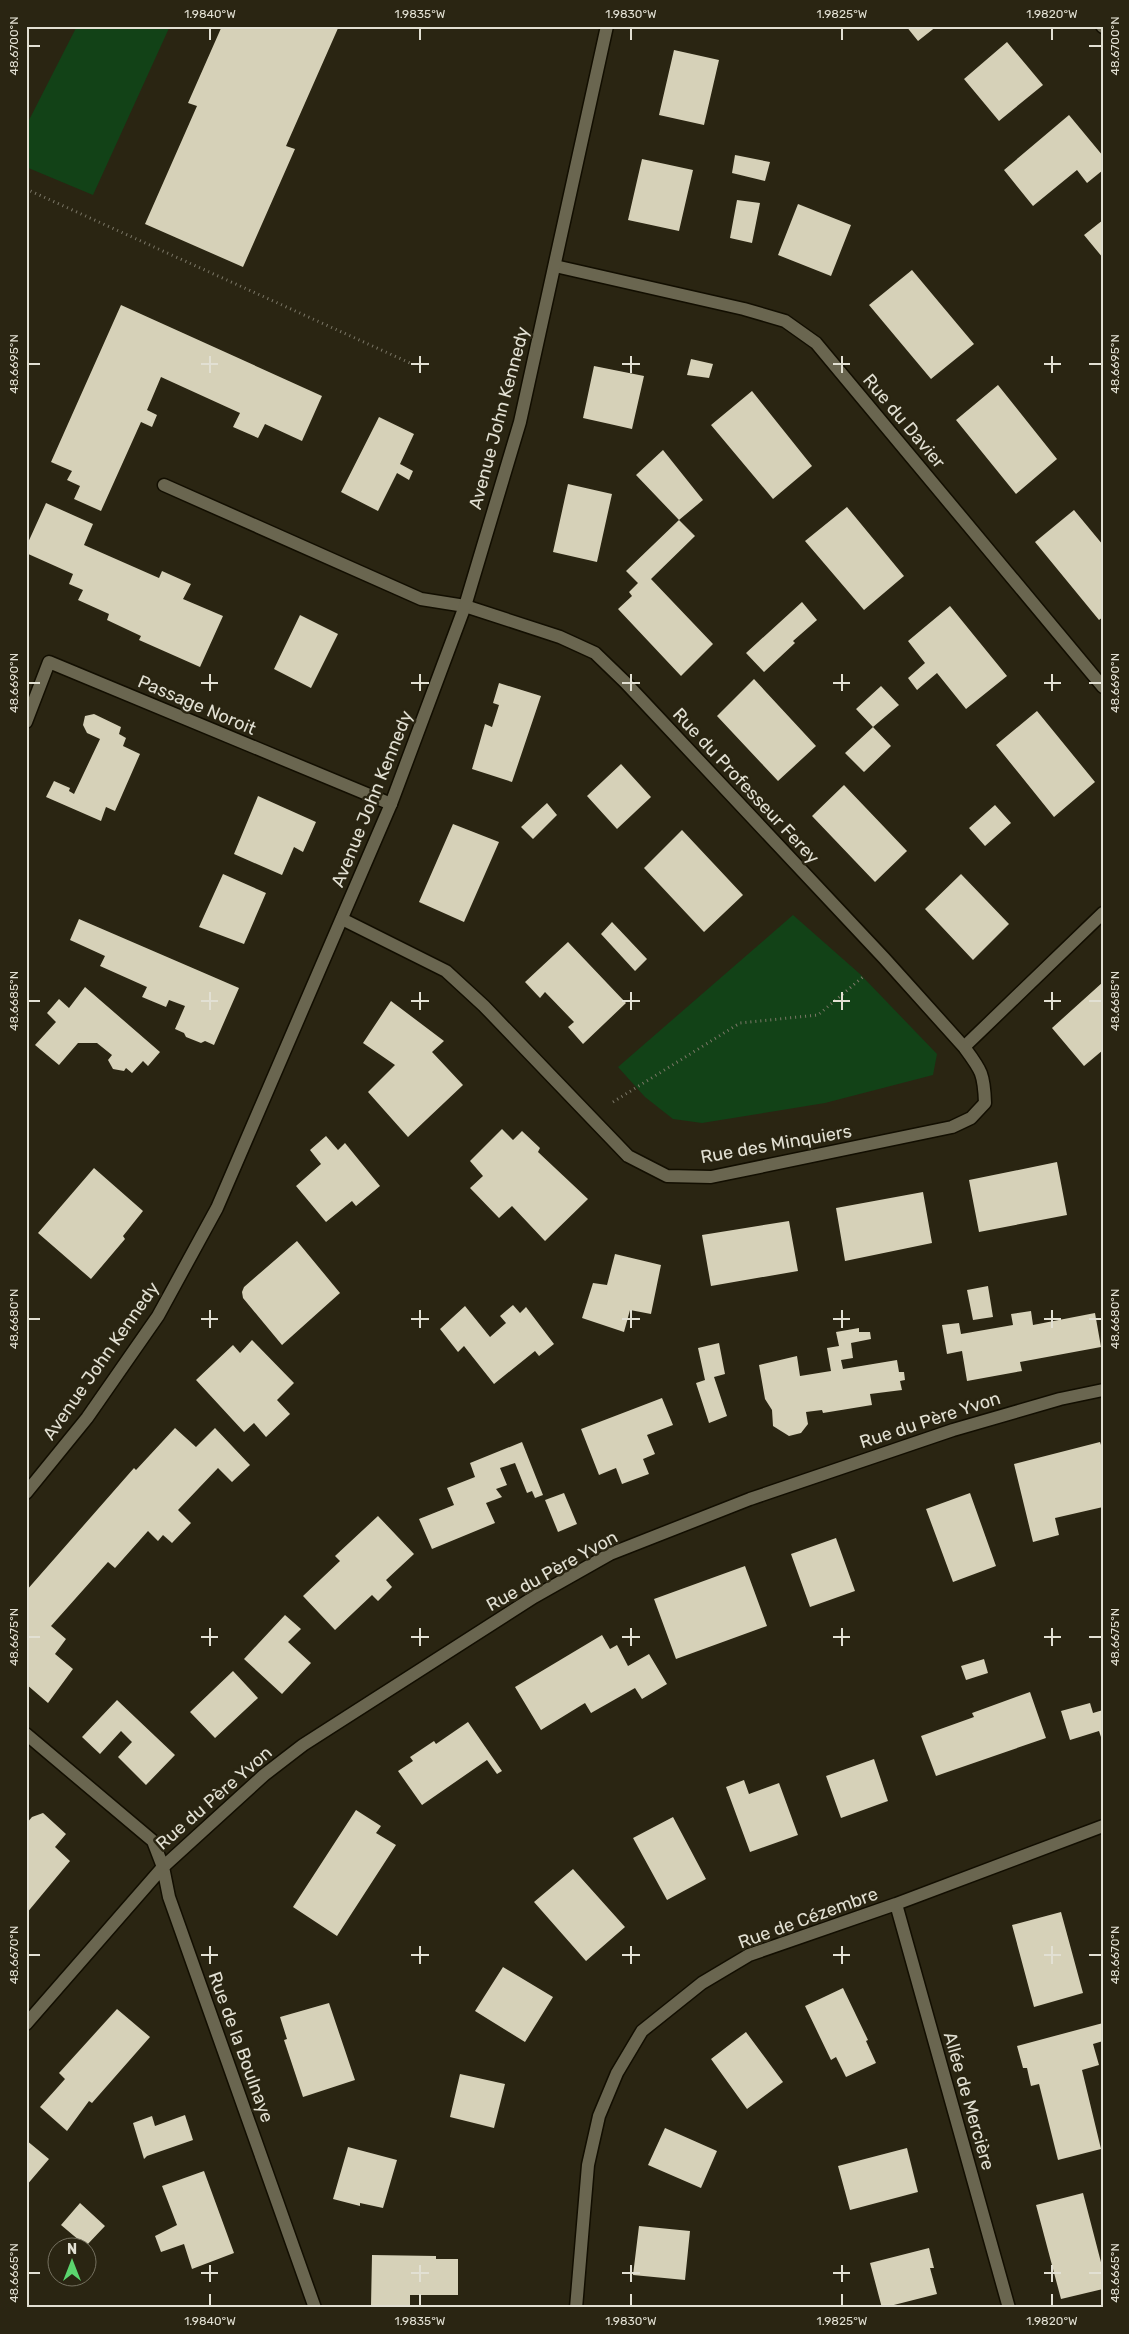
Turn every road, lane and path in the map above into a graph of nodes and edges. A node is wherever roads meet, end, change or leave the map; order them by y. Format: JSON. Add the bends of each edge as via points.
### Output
{"nodes":[{"id":1,"x":607,"y":26,"type":"edge"},
{"id":2,"x":26,"y":189,"type":"edge"},
{"id":3,"x":555,"y":266,"type":"junction"},
{"id":4,"x":410,"y":362,"type":"dead end"},
{"id":5,"x":164,"y":485,"type":"dead end"},
{"id":6,"x":465,"y":606,"type":"junction"},
{"id":7,"x":1103,"y":687,"type":"edge"},
{"id":8,"x":26,"y":722,"type":"edge"},
{"id":9,"x":391,"y":804,"type":"junction"},
{"id":10,"x":1103,"y":913,"type":"edge"},
{"id":11,"x":342,"y":919,"type":"junction"},
{"id":12,"x":884,"y":958,"type":"junction"},
{"id":13,"x":964,"y":1047,"type":"junction"},
{"id":14,"x":590,"y":1117,"type":"junction"},
{"id":15,"x":1103,"y":1390,"type":"edge"},
{"id":16,"x":26,"y":1493,"type":"edge"},
{"id":17,"x":26,"y":1734,"type":"edge"},
{"id":18,"x":1103,"y":1826,"type":"edge"},
{"id":19,"x":163,"y":1867,"type":"junction"},
{"id":20,"x":896,"y":1904,"type":"junction"},
{"id":21,"x":26,"y":2024,"type":"edge"},
{"id":22,"x":315,"y":2308,"type":"edge"},
{"id":23,"x":576,"y":2308,"type":"edge"},
{"id":24,"x":1009,"y":2308,"type":"edge"}],
"edges":[{"from":1,"to":3,"type":"street","name":"Avenue John Kennedy"},
{"from":2,"to":4,"type":"path"},
{"from":3,"to":6,"type":"street","name":"Avenue John Kennedy","via":[[520,422]]},
{"from":3,"to":7,"type":"street","name":"Rue du Davier","via":[[785,321],[816,343]]},
{"from":5,"to":6,"type":"street","name":"Rue du Professeur Ferey","via":[[421,599]]},
{"from":6,"to":9,"type":"street","name":"Avenue John Kennedy"},
{"from":6,"to":12,"type":"street","name":"Rue du Professeur Ferey","via":[[560,637],[595,653]]},
{"from":8,"to":9,"type":"street","name":"Passage Noroit","via":[[49,662]]},
{"from":9,"to":11,"type":"street","name":"Avenue John Kennedy"},
{"from":10,"to":13,"type":"street"},
{"from":11,"to":14,"type":"street","name":"Rue des Minquiers","via":[[446,971]]},
{"from":11,"to":16,"type":"street","name":"Avenue John Kennedy","via":[[217,1208],[158,1316],[87,1418]]},
{"from":12,"to":13,"type":"street","name":"Rue du Professeur Ferey"},
{"from":12,"to":14,"type":"path","via":[[818,1015],[740,1023]]},
{"from":13,"to":14,"type":"street","name":"Rue des Minquiers","via":[[981,1070],[984,1089],[985,1103],[971,1118],[952,1127],[711,1177],[667,1176],[628,1156]]},
{"from":15,"to":19,"type":"street","name":"Rue du Père Yvon","via":[[952,1430],[750,1499],[610,1554],[534,1597],[303,1745],[264,1775]]},
{"from":17,"to":19,"type":"street","name":"Rue de la Boulnaye","via":[[153,1841]]},
{"from":18,"to":20,"type":"street","name":"Rue de Cézembre"},
{"from":19,"to":21,"type":"street","name":"Rue du Père Yvon"},
{"from":19,"to":22,"type":"street","name":"Rue de la Boulnaye","via":[[169,1897]]},
{"from":20,"to":23,"type":"street","name":"Rue de Cézembre","via":[[749,1955],[702,1983],[642,2031],[617,2073],[599,2116],[588,2165]]},
{"from":20,"to":24,"type":"street","name":"Allée de Mercière"}]}
